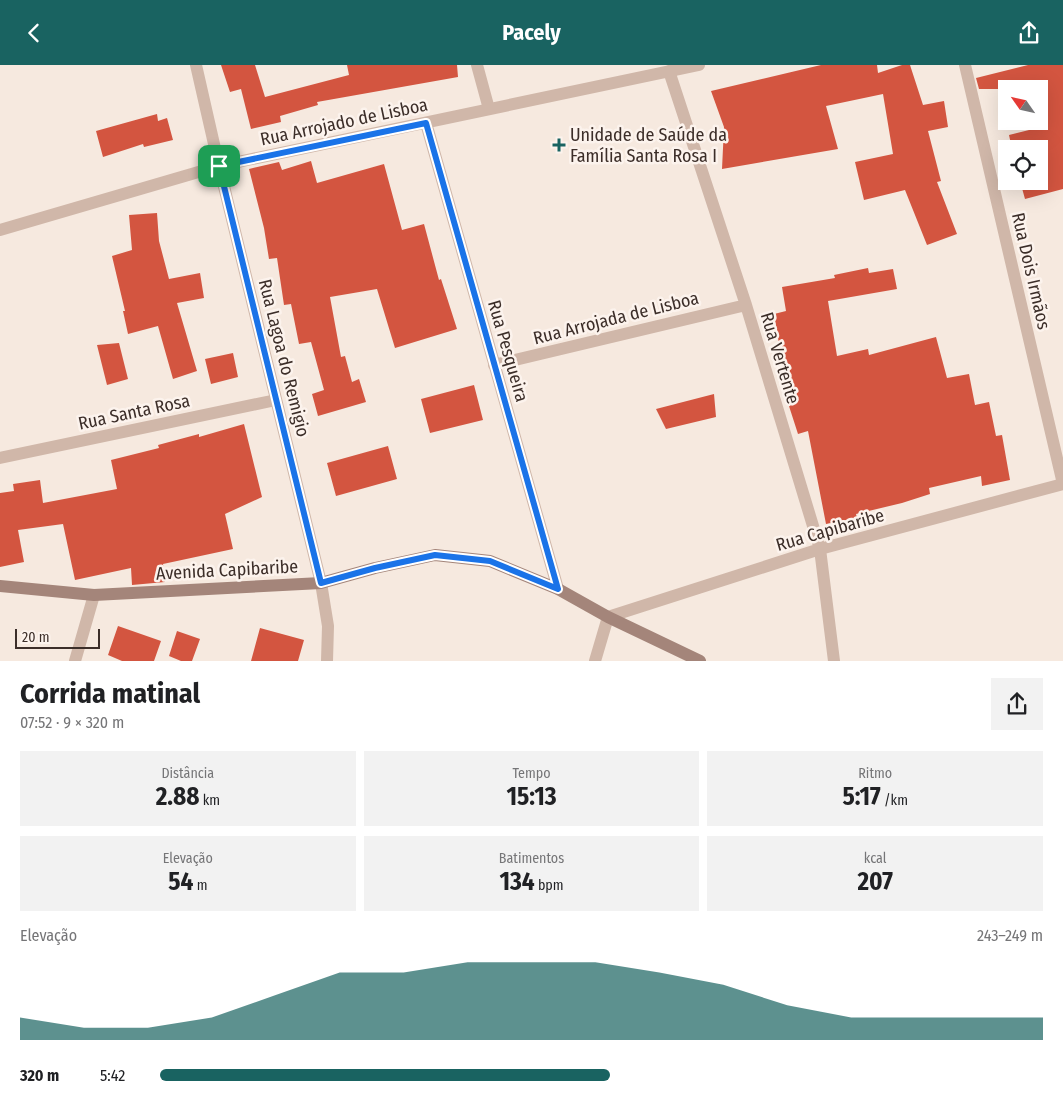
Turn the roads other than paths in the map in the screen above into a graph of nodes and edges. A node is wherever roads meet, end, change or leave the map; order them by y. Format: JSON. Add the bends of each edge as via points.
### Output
{"nodes":[{"id":1,"x":196,"y":65,"type":"edge"},
{"id":2,"x":477,"y":65,"type":"edge"},
{"id":3,"x":699,"y":65,"type":"edge"},
{"id":4,"x":966,"y":65,"type":"edge"},
{"id":5,"x":669,"y":71,"type":"junction"},
{"id":6,"x":489,"y":109,"type":"junction"},
{"id":7,"x":426,"y":123,"type":"junction"},
{"id":8,"x":219,"y":166,"type":"junction"},
{"id":9,"x":0,"y":230,"type":"edge"},
{"id":10,"x":746,"y":305,"type":"junction"},
{"id":11,"x":494,"y":365,"type":"junction"},
{"id":12,"x":276,"y":400,"type":"junction"},
{"id":13,"x":0,"y":458,"type":"edge"},
{"id":14,"x":1063,"y":484,"type":"edge"},
{"id":15,"x":820,"y":549,"type":"junction"},
{"id":16,"x":321,"y":583,"type":"junction"},
{"id":17,"x":0,"y":586,"type":"edge"},
{"id":18,"x":558,"y":589,"type":"junction"},
{"id":19,"x":94,"y":595,"type":"junction"},
{"id":20,"x":608,"y":617,"type":"junction"},
{"id":21,"x":75,"y":661,"type":"edge"},
{"id":22,"x":327,"y":661,"type":"edge"},
{"id":23,"x":595,"y":661,"type":"edge"},
{"id":24,"x":700,"y":661,"type":"edge"},
{"id":25,"x":834,"y":661,"type":"edge"}],
"edges":[{"from":1,"to":8,"type":"street","name":"Rua Lagoa do Remigio"},
{"from":2,"to":6,"type":"street"},
{"from":3,"to":5,"type":"street","name":"Rua Arrojado de Lisboa"},
{"from":4,"to":14,"type":"street","name":"Rua Dois Irmãos"},
{"from":5,"to":6,"type":"street","name":"Rua Arrojado de Lisboa"},
{"from":5,"to":10,"type":"street","name":"Rua Vertente"},
{"from":6,"to":7,"type":"street","name":"Rua Arrojado de Lisboa"},
{"from":7,"to":8,"type":"street","name":"Rua Arrojado de Lisboa"},
{"from":7,"to":11,"type":"street","name":"Rua Pesqueira"},
{"from":8,"to":9,"type":"street","name":"Rua Arrojado de Lisboa"},
{"from":8,"to":12,"type":"street","name":"Rua Lagoa do Remigio"},
{"from":10,"to":11,"type":"street","name":"Rua Arrojada de Lisboa"},
{"from":10,"to":15,"type":"street","name":"Rua Vertente"},
{"from":11,"to":18,"type":"street","name":"Rua Pesqueira"},
{"from":12,"to":13,"type":"street","name":"Rua Santa Rosa"},
{"from":12,"to":16,"type":"street","name":"Rua Lagoa do Remigio"},
{"from":14,"to":15,"type":"street","name":"Rua Capibaribe"},
{"from":15,"to":20,"type":"street","name":"Rua Capibaribe"},
{"from":15,"to":25,"type":"street","name":"Rua Vertente"},
{"from":16,"to":18,"type":"street","name":"Avenida Capibaribe","via":[[435,555],[490,561]]},
{"from":16,"to":19,"type":"street","name":"Avenida Capibaribe"},
{"from":16,"to":22,"type":"street","name":"Rua Lagoa do Remigio","via":[[328,626]]},
{"from":17,"to":19,"type":"street","name":"Avenida Capibaribe"},
{"from":18,"to":20,"type":"street","name":"Avenida Capibaribe"},
{"from":19,"to":21,"type":"street"},
{"from":20,"to":23,"type":"street"},
{"from":20,"to":24,"type":"street","name":"Avenida Capibaribe"}]}
